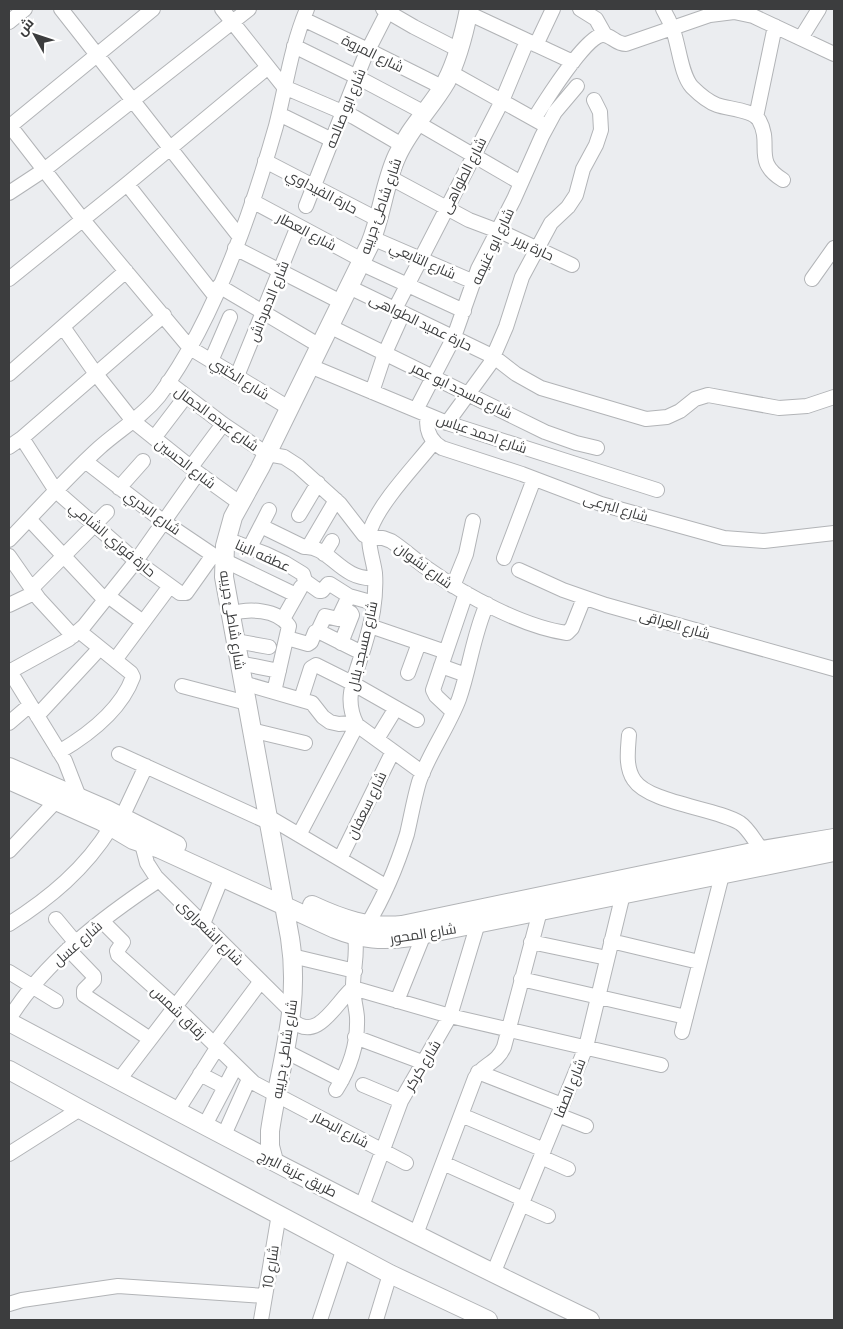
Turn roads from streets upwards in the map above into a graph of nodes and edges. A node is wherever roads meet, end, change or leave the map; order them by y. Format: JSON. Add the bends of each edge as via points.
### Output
{"nodes":[{"id":1,"x":24,"y":9,"type":"edge"},
{"id":2,"x":61,"y":9,"type":"edge"},
{"id":3,"x":153,"y":9,"type":"edge"},
{"id":4,"x":222,"y":9,"type":"edge"},
{"id":5,"x":249,"y":9,"type":"edge"},
{"id":6,"x":552,"y":9,"type":"edge"},
{"id":7,"x":580,"y":9,"type":"edge"},
{"id":8,"x":663,"y":9,"type":"edge"},
{"id":9,"x":819,"y":9,"type":"edge"},
{"id":10,"x":386,"y":10,"type":"edge"},
{"id":11,"x":468,"y":11,"type":"edge"},
{"id":12,"x":739,"y":11,"type":"edge"},
{"id":13,"x":305,"y":14,"type":"edge"},
{"id":14,"x":9,"y":22,"type":"edge"},
{"id":15,"x":232,"y":22,"type":"junction"},
{"id":16,"x":775,"y":26,"type":"junction"},
{"id":17,"x":673,"y":29,"type":"junction"},
{"id":18,"x":605,"y":35,"type":"junction"},
{"id":19,"x":802,"y":38,"type":"junction"},
{"id":20,"x":532,"y":43,"type":"junction"},
{"id":21,"x":294,"y":46,"type":"junction"},
{"id":22,"x":368,"y":50,"type":"junction"},
{"id":23,"x":459,"y":50,"type":"junction"},
{"id":24,"x":97,"y":54,"type":"junction"},
{"id":25,"x":834,"y":54,"type":"edge"},
{"id":26,"x":573,"y":62,"type":"junction"},
{"id":27,"x":268,"y":67,"type":"junction"},
{"id":28,"x":357,"y":77,"type":"junction"},
{"id":29,"x":446,"y":79,"type":"junction"},
{"id":30,"x":284,"y":86,"type":"junction"},
{"id":31,"x":577,"y":86,"type":"dead end"},
{"id":32,"x":133,"y":100,"type":"junction"},
{"id":33,"x":594,"y":100,"type":"dead end"},
{"id":34,"x":502,"y":101,"type":"junction"},
{"id":35,"x":343,"y":112,"type":"junction"},
{"id":36,"x":279,"y":114,"type":"junction"},
{"id":37,"x":420,"y":117,"type":"junction"},
{"id":38,"x":756,"y":117,"type":"junction"},
{"id":39,"x":534,"y":119,"type":"junction"},
{"id":40,"x":9,"y":126,"type":"edge"},
{"id":41,"x":547,"y":126,"type":"junction"},
{"id":42,"x":332,"y":140,"type":"junction"},
{"id":43,"x":402,"y":145,"type":"junction"},
{"id":44,"x":170,"y":148,"type":"junction"},
{"id":45,"x":473,"y":155,"type":"junction"},
{"id":46,"x":265,"y":161,"type":"junction"},
{"id":47,"x":44,"y":170,"type":"junction"},
{"id":48,"x":389,"y":177,"type":"junction"},
{"id":49,"x":783,"y":180,"type":"dead end"},
{"id":50,"x":521,"y":183,"type":"junction"},
{"id":51,"x":127,"y":184,"type":"junction"},
{"id":52,"x":314,"y":186,"type":"junction"},
{"id":53,"x":9,"y":193,"type":"edge"},
{"id":54,"x":252,"y":201,"type":"junction"},
{"id":55,"x":306,"y":206,"type":"dead end"},
{"id":56,"x":446,"y":208,"type":"junction"},
{"id":57,"x":83,"y":220,"type":"junction"},
{"id":58,"x":378,"y":220,"type":"junction"},
{"id":59,"x":298,"y":226,"type":"junction"},
{"id":60,"x":498,"y":231,"type":"junction"},
{"id":61,"x":372,"y":238,"type":"junction"},
{"id":62,"x":237,"y":242,"type":"junction"},
{"id":63,"x":834,"y":248,"type":"edge"},
{"id":64,"x":537,"y":249,"type":"junction"},
{"id":65,"x":420,"y":259,"type":"junction"},
{"id":66,"x":361,"y":262,"type":"junction"},
{"id":67,"x":572,"y":265,"type":"dead end"},
{"id":68,"x":126,"y":271,"type":"junction"},
{"id":69,"x":280,"y":271,"type":"junction"},
{"id":70,"x":9,"y":279,"type":"edge"},
{"id":71,"x":812,"y":279,"type":"dead end"},
{"id":72,"x":474,"y":282,"type":"junction"},
{"id":73,"x":407,"y":285,"type":"junction"},
{"id":74,"x":217,"y":291,"type":"junction"},
{"id":75,"x":345,"y":295,"type":"junction"},
{"id":76,"x":399,"y":311,"type":"junction"},
{"id":77,"x":464,"y":311,"type":"junction"},
{"id":78,"x":263,"y":312,"type":"junction"},
{"id":79,"x":164,"y":316,"type":"junction"},
{"id":80,"x":230,"y":317,"type":"dead end"},
{"id":81,"x":63,"y":326,"type":"junction"},
{"id":82,"x":329,"y":326,"type":"junction"},
{"id":83,"x":454,"y":337,"type":"junction"},
{"id":84,"x":320,"y":346,"type":"junction"},
{"id":85,"x":190,"y":348,"type":"junction"},
{"id":86,"x":385,"y":353,"type":"junction"},
{"id":87,"x":494,"y":357,"type":"junction"},
{"id":88,"x":211,"y":360,"type":"junction"},
{"id":89,"x":310,"y":366,"type":"junction"},
{"id":90,"x":9,"y":374,"type":"edge"},
{"id":91,"x":96,"y":374,"type":"junction"},
{"id":92,"x":237,"y":376,"type":"junction"},
{"id":93,"x":434,"y":377,"type":"junction"},
{"id":94,"x":168,"y":382,"type":"junction"},
{"id":95,"x":372,"y":392,"type":"junction"},
{"id":96,"x":469,"y":394,"type":"junction"},
{"id":97,"x":186,"y":396,"type":"junction"},
{"id":98,"x":834,"y":397,"type":"edge"},
{"id":99,"x":289,"y":408,"type":"junction"},
{"id":100,"x":422,"y":413,"type":"junction"},
{"id":101,"x":133,"y":422,"type":"junction"},
{"id":102,"x":447,"y":423,"type":"junction"},
{"id":103,"x":223,"y":424,"type":"junction"},
{"id":104,"x":22,"y":438,"type":"junction"},
{"id":105,"x":154,"y":438,"type":"junction"},
{"id":106,"x":434,"y":442,"type":"junction"},
{"id":107,"x":9,"y":446,"type":"edge"},
{"id":108,"x":597,"y":448,"type":"dead end"},
{"id":109,"x":267,"y":454,"type":"junction"},
{"id":110,"x":85,"y":461,"type":"junction"},
{"id":111,"x":143,"y":461,"type":"dead end"},
{"id":112,"x":195,"y":470,"type":"junction"},
{"id":113,"x":534,"y":478,"type":"junction"},
{"id":114,"x":318,"y":483,"type":"junction"},
{"id":115,"x":119,"y":488,"type":"junction"},
{"id":116,"x":657,"y":490,"type":"dead end"},
{"id":117,"x":56,"y":491,"type":"junction"},
{"id":118,"x":336,"y":500,"type":"junction"},
{"id":119,"x":240,"y":504,"type":"junction"},
{"id":120,"x":269,"y":510,"type":"dead end"},
{"id":121,"x":107,"y":512,"type":"dead end"},
{"id":122,"x":299,"y":515,"type":"dead end"},
{"id":123,"x":29,"y":519,"type":"junction"},
{"id":124,"x":473,"y":521,"type":"dead end"},
{"id":125,"x":164,"y":522,"type":"junction"},
{"id":126,"x":94,"y":524,"type":"junction"},
{"id":127,"x":261,"y":526,"type":"junction"},
{"id":128,"x":834,"y":533,"type":"edge"},
{"id":129,"x":282,"y":536,"type":"junction"},
{"id":130,"x":369,"y":537,"type":"junction"},
{"id":131,"x":226,"y":539,"type":"junction"},
{"id":132,"x":9,"y":540,"type":"edge"},
{"id":133,"x":332,"y":540,"type":"dead end"},
{"id":134,"x":309,"y":546,"type":"junction"},
{"id":135,"x":250,"y":547,"type":"junction"},
{"id":136,"x":324,"y":554,"type":"junction"},
{"id":137,"x":9,"y":556,"type":"edge"},
{"id":138,"x":63,"y":556,"type":"junction"},
{"id":139,"x":271,"y":556,"type":"junction"},
{"id":140,"x":218,"y":558,"type":"junction"},
{"id":141,"x":504,"y":558,"type":"dead end"},
{"id":142,"x":136,"y":561,"type":"junction"},
{"id":143,"x":519,"y":570,"type":"dead end"},
{"id":144,"x":375,"y":578,"type":"junction"},
{"id":145,"x":305,"y":580,"type":"junction"},
{"id":146,"x":170,"y":586,"type":"junction"},
{"id":147,"x":453,"y":586,"type":"junction"},
{"id":148,"x":32,"y":591,"type":"junction"},
{"id":149,"x":466,"y":593,"type":"junction"},
{"id":150,"x":296,"y":595,"type":"junction"},
{"id":151,"x":349,"y":596,"type":"junction"},
{"id":152,"x":106,"y":598,"type":"junction"},
{"id":153,"x":584,"y":598,"type":"junction"},
{"id":154,"x":374,"y":603,"type":"junction"},
{"id":155,"x":487,"y":604,"type":"junction"},
{"id":156,"x":9,"y":605,"type":"edge"},
{"id":157,"x":343,"y":609,"type":"junction"},
{"id":158,"x":230,"y":614,"type":"junction"},
{"id":159,"x":283,"y":619,"type":"junction"},
{"id":160,"x":143,"y":622,"type":"junction"},
{"id":161,"x":370,"y":626,"type":"junction"},
{"id":162,"x":318,"y":631,"type":"junction"},
{"id":163,"x":76,"y":633,"type":"junction"},
{"id":164,"x":287,"y":638,"type":"junction"},
{"id":165,"x":236,"y":641,"type":"junction"},
{"id":166,"x":341,"y":643,"type":"junction"},
{"id":167,"x":419,"y":643,"type":"junction"},
{"id":168,"x":269,"y":647,"type":"dead end"},
{"id":169,"x":100,"y":648,"type":"junction"},
{"id":170,"x":362,"y":653,"type":"junction"},
{"id":171,"x":444,"y":659,"type":"junction"},
{"id":172,"x":115,"y":660,"type":"junction"},
{"id":173,"x":239,"y":663,"type":"junction"},
{"id":174,"x":834,"y":669,"type":"edge"},
{"id":175,"x":9,"y":671,"type":"edge"},
{"id":176,"x":279,"y":671,"type":"junction"},
{"id":177,"x":408,"y":673,"type":"dead end"},
{"id":178,"x":466,"y":675,"type":"junction"},
{"id":179,"x":352,"y":683,"type":"junction"},
{"id":180,"x":243,"y":684,"type":"junction"},
{"id":181,"x":182,"y":686,"type":"dead end"},
{"id":182,"x":274,"y":692,"type":"junction"},
{"id":183,"x":300,"y":699,"type":"junction"},
{"id":184,"x":247,"y":703,"type":"junction"},
{"id":185,"x":396,"y":708,"type":"junction"},
{"id":186,"x":34,"y":710,"type":"junction"},
{"id":187,"x":453,"y":712,"type":"junction"},
{"id":188,"x":418,"y":720,"type":"dead end"},
{"id":189,"x":9,"y":723,"type":"edge"},
{"id":190,"x":357,"y":725,"type":"junction"},
{"id":191,"x":251,"y":730,"type":"junction"},
{"id":192,"x":629,"y":735,"type":"dead end"},
{"id":193,"x":377,"y":739,"type":"junction"},
{"id":194,"x":305,"y":743,"type":"dead end"},
{"id":195,"x":393,"y":751,"type":"junction"},
{"id":196,"x":59,"y":752,"type":"junction"},
{"id":197,"x":119,"y":754,"type":"dead end"},
{"id":198,"x":146,"y":766,"type":"junction"},
{"id":199,"x":423,"y":773,"type":"junction"},
{"id":200,"x":10,"y":780,"type":"edge"},
{"id":201,"x":79,"y":797,"type":"junction"},
{"id":202,"x":56,"y":801,"type":"junction"},
{"id":203,"x":268,"y":819,"type":"junction"},
{"id":204,"x":116,"y":822,"type":"junction"},
{"id":205,"x":299,"y":835,"type":"junction"},
{"id":206,"x":834,"y":838,"type":"edge"},
{"id":207,"x":142,"y":844,"type":"junction"},
{"id":208,"x":762,"y":850,"type":"junction"},
{"id":209,"x":9,"y":851,"type":"edge"},
{"id":210,"x":834,"y":852,"type":"edge"},
{"id":211,"x":340,"y":859,"type":"junction"},
{"id":212,"x":722,"y":874,"type":"junction"},
{"id":213,"x":222,"y":877,"type":"junction"},
{"id":214,"x":159,"y":880,"type":"junction"},
{"id":215,"x":387,"y":887,"type":"junction"},
{"id":216,"x":623,"y":894,"type":"junction"},
{"id":217,"x":282,"y":898,"type":"junction"},
{"id":218,"x":540,"y":911,"type":"junction"},
{"id":219,"x":11,"y":919,"type":"edge"},
{"id":220,"x":56,"y":919,"type":"dead end"},
{"id":221,"x":102,"y":921,"type":"junction"},
{"id":222,"x":478,"y":923,"type":"junction"},
{"id":223,"x":203,"y":924,"type":"junction"},
{"id":224,"x":361,"y":931,"type":"junction"},
{"id":225,"x":424,"y":934,"type":"junction"},
{"id":226,"x":611,"y":941,"type":"junction"},
{"id":227,"x":531,"y":942,"type":"junction"},
{"id":228,"x":223,"y":944,"type":"junction"},
{"id":229,"x":72,"y":946,"type":"junction"},
{"id":230,"x":292,"y":956,"type":"junction"},
{"id":231,"x":607,"y":958,"type":"junction"},
{"id":232,"x":699,"y":962,"type":"junction"},
{"id":233,"x":355,"y":971,"type":"junction"},
{"id":234,"x":9,"y":972,"type":"edge"},
{"id":235,"x":521,"y":979,"type":"junction"},
{"id":236,"x":261,"y":981,"type":"junction"},
{"id":237,"x":32,"y":986,"type":"junction"},
{"id":238,"x":353,"y":988,"type":"junction"},
{"id":239,"x":598,"y":997,"type":"junction"},
{"id":240,"x":56,"y":1001,"type":"dead end"},
{"id":241,"x":397,"y":1001,"type":"junction"},
{"id":242,"x":175,"y":1006,"type":"junction"},
{"id":243,"x":292,"y":1016,"type":"junction"},
{"id":244,"x":450,"y":1016,"type":"junction"},
{"id":245,"x":686,"y":1017,"type":"junction"},
{"id":246,"x":9,"y":1021,"type":"edge"},
{"id":247,"x":508,"y":1029,"type":"junction"},
{"id":248,"x":682,"y":1032,"type":"dead end"},
{"id":249,"x":355,"y":1037,"type":"junction"},
{"id":250,"x":150,"y":1039,"type":"junction"},
{"id":251,"x":215,"y":1046,"type":"junction"},
{"id":252,"x":586,"y":1047,"type":"junction"},
{"id":253,"x":285,"y":1052,"type":"junction"},
{"id":254,"x":422,"y":1062,"type":"junction"},
{"id":255,"x":661,"y":1064,"type":"dead end"},
{"id":256,"x":236,"y":1066,"type":"junction"},
{"id":257,"x":9,"y":1070,"type":"edge"},
{"id":258,"x":478,"y":1072,"type":"junction"},
{"id":259,"x":200,"y":1074,"type":"junction"},
{"id":260,"x":249,"y":1079,"type":"junction"},
{"id":261,"x":119,"y":1080,"type":"junction"},
{"id":262,"x":363,"y":1085,"type":"dead end"},
{"id":263,"x":225,"y":1087,"type":"junction"},
{"id":264,"x":276,"y":1095,"type":"junction"},
{"id":265,"x":401,"y":1101,"type":"junction"},
{"id":266,"x":80,"y":1110,"type":"junction"},
{"id":267,"x":560,"y":1110,"type":"junction"},
{"id":268,"x":177,"y":1111,"type":"junction"},
{"id":269,"x":460,"y":1115,"type":"junction"},
{"id":270,"x":205,"y":1126,"type":"junction"},
{"id":271,"x":586,"y":1126,"type":"dead end"},
{"id":272,"x":224,"y":1135,"type":"junction"},
{"id":273,"x":383,"y":1150,"type":"junction"},
{"id":274,"x":9,"y":1154,"type":"edge"},
{"id":275,"x":542,"y":1154,"type":"junction"},
{"id":276,"x":274,"y":1161,"type":"junction"},
{"id":277,"x":406,"y":1163,"type":"dead end"},
{"id":278,"x":443,"y":1163,"type":"junction"},
{"id":279,"x":568,"y":1169,"type":"dead end"},
{"id":280,"x":522,"y":1202,"type":"junction"},
{"id":281,"x":362,"y":1206,"type":"junction"},
{"id":282,"x":279,"y":1214,"type":"junction"},
{"id":283,"x":548,"y":1216,"type":"dead end"},
{"id":284,"x":416,"y":1234,"type":"junction"},
{"id":285,"x":344,"y":1248,"type":"junction"},
{"id":286,"x":390,"y":1274,"type":"junction"},
{"id":287,"x":493,"y":1274,"type":"junction"},
{"id":288,"x":265,"y":1296,"type":"junction"},
{"id":289,"x":9,"y":1304,"type":"edge"},
{"id":290,"x":261,"y":1320,"type":"edge"},
{"id":291,"x":320,"y":1320,"type":"edge"},
{"id":292,"x":376,"y":1320,"type":"edge"},
{"id":293,"x":488,"y":1320,"type":"edge"},
{"id":294,"x":590,"y":1320,"type":"edge"}],
"edges":[{"from":1,"to":14,"type":"street"},
{"from":2,"to":24,"type":"street"},
{"from":3,"to":24,"type":"street"},
{"from":4,"to":15,"type":"street"},
{"from":5,"to":15,"type":"street"},
{"from":6,"to":20,"type":"street","name":"شارع الطواهى"},
{"from":7,"to":18,"type":"street","via":[[596,19]]},
{"from":8,"to":17,"type":"street"},
{"from":9,"to":19,"type":"street"},
{"from":10,"to":22,"type":"street","name":"شارع ابو صالحه"},
{"from":10,"to":23,"type":"street"},
{"from":11,"to":20,"type":"street"},
{"from":11,"to":23,"type":"street","name":"شارع شاطئ جريبه"},
{"from":12,"to":16,"type":"street"},
{"from":12,"to":17,"type":"street","via":[[710,15]]},
{"from":13,"to":21,"type":"street"},
{"from":13,"to":22,"type":"street","name":"شارع المروة"},
{"from":15,"to":27,"type":"street"},
{"from":15,"to":32,"type":"street"},
{"from":16,"to":19,"type":"street"},
{"from":16,"to":38,"type":"street"},
{"from":17,"to":18,"type":"street","via":[[626,44],[617,43]]},
{"from":17,"to":38,"type":"street","via":[[691,86],[716,104]]},
{"from":18,"to":26,"type":"street","via":[[595,38]]},
{"from":19,"to":25,"type":"street"},
{"from":20,"to":26,"type":"street"},
{"from":20,"to":34,"type":"street","name":"شارع الطواهى"},
{"from":21,"to":28,"type":"street"},
{"from":21,"to":30,"type":"street"},
{"from":22,"to":28,"type":"street","name":"شارع ابو صالحه"},
{"from":22,"to":29,"type":"street","name":"شارع المروة"},
{"from":23,"to":29,"type":"street","name":"شارع شاطئ جريبه"},
{"from":24,"to":32,"type":"street"},
{"from":24,"to":40,"type":"street"},
{"from":26,"to":39,"type":"street"},
{"from":27,"to":30,"type":"street"},
{"from":27,"to":44,"type":"street"},
{"from":28,"to":35,"type":"street","name":"شارع ابو صالحه"},
{"from":28,"to":37,"type":"street"},
{"from":29,"to":34,"type":"street","name":"شارع المروة"},
{"from":29,"to":37,"type":"street","name":"شارع شاطئ جريبه"},
{"from":30,"to":35,"type":"street"},
{"from":30,"to":36,"type":"street"},
{"from":31,"to":41,"type":"street","name":"شارع ابو غنيمه"},
{"from":32,"to":44,"type":"street"},
{"from":32,"to":47,"type":"street"},
{"from":33,"to":64,"type":"street","via":[[602,121],[598,141],[584,165],[574,200],[551,223]]},
{"from":34,"to":39,"type":"street","name":"شارع المروة"},
{"from":34,"to":45,"type":"street","name":"شارع الطواهى"},
{"from":35,"to":42,"type":"street","name":"شارع ابو صالحه"},
{"from":35,"to":43,"type":"street"},
{"from":36,"to":42,"type":"street"},
{"from":36,"to":46,"type":"street"},
{"from":37,"to":43,"type":"street","name":"شارع شاطئ جريبه"},
{"from":37,"to":45,"type":"street"},
{"from":38,"to":49,"type":"street","via":[[764,136],[764,159],[772,174]]},
{"from":39,"to":41,"type":"street","name":"شارع المروة"},
{"from":40,"to":47,"type":"street"},
{"from":41,"to":50,"type":"street","name":"شارع ابو غنيمه"},
{"from":42,"to":52,"type":"street","name":"شارع ابو صالحه"},
{"from":43,"to":48,"type":"street","name":"شارع شاطئ جريبه"},
{"from":44,"to":51,"type":"street"},
{"from":44,"to":62,"type":"street"},
{"from":45,"to":50,"type":"street"},
{"from":45,"to":56,"type":"street","name":"شارع الطواهى"},
{"from":46,"to":52,"type":"street","name":"حارة الفيداوي"},
{"from":46,"to":54,"type":"street"},
{"from":47,"to":53,"type":"street"},
{"from":47,"to":57,"type":"street"},
{"from":48,"to":56,"type":"street","name":"حارة بربر"},
{"from":48,"to":58,"type":"street","name":"شارع شاطئ جريبه"},
{"from":50,"to":60,"type":"street","name":"شارع ابو غنيمه"},
{"from":51,"to":57,"type":"street"},
{"from":51,"to":74,"type":"street"},
{"from":52,"to":55,"type":"street","name":"شارع ابو صالحه"},
{"from":52,"to":58,"type":"street","name":"حارة الفيداوي"},
{"from":54,"to":59,"type":"street","name":"شارع العطار"},
{"from":54,"to":62,"type":"street"},
{"from":56,"to":60,"type":"street","name":"حارة بربر"},
{"from":56,"to":65,"type":"street","name":"شارع الطواهى"},
{"from":57,"to":68,"type":"street"},
{"from":57,"to":70,"type":"street"},
{"from":58,"to":61,"type":"street","name":"شارع شاطئ جريبه"},
{"from":59,"to":66,"type":"street","name":"شارع العطار"},
{"from":59,"to":69,"type":"street","name":"شارع الدمرداش"},
{"from":60,"to":64,"type":"street","name":"حارة بربر"},
{"from":60,"to":72,"type":"street","name":"شارع ابو غنيمه"},
{"from":61,"to":65,"type":"street","name":"شارع التابعي"},
{"from":61,"to":66,"type":"street","name":"شارع شاطئ جريبه"},
{"from":62,"to":69,"type":"street","name":"حارة عميد الطواهى"},
{"from":62,"to":74,"type":"street"},
{"from":63,"to":71,"type":"street"},
{"from":64,"to":67,"type":"street","name":"حارة بربر"},
{"from":64,"to":87,"type":"street","via":[[519,284]]},
{"from":65,"to":72,"type":"street","name":"شارع التابعي"},
{"from":65,"to":73,"type":"street","name":"شارع الطواهى"},
{"from":66,"to":73,"type":"street","name":"شارع العطار"},
{"from":66,"to":75,"type":"street","name":"شارع شاطئ جريبه"},
{"from":68,"to":79,"type":"street"},
{"from":68,"to":81,"type":"street"},
{"from":69,"to":75,"type":"street","name":"حارة عميد الطواهى"},
{"from":69,"to":78,"type":"street","name":"شارع الدمرداش"},
{"from":72,"to":77,"type":"street","name":"شارع ابو غنيمه"},
{"from":73,"to":76,"type":"street","name":"شارع الطواهى"},
{"from":73,"to":77,"type":"street","name":"شارع العطار"},
{"from":74,"to":78,"type":"street"},
{"from":74,"to":85,"type":"street"},
{"from":75,"to":76,"type":"street","name":"حارة عميد الطواهى"},
{"from":75,"to":82,"type":"street","name":"شارع شاطئ جريبه"},
{"from":76,"to":83,"type":"street","name":"حارة عميد الطواهى"},
{"from":76,"to":86,"type":"street","name":"شارع الطواهى"},
{"from":77,"to":83,"type":"street","name":"شارع ابو غنيمه"},
{"from":78,"to":84,"type":"street"},
{"from":78,"to":92,"type":"street","name":"شارع الدمرداش"},
{"from":79,"to":85,"type":"street"},
{"from":79,"to":91,"type":"street"},
{"from":80,"to":88,"type":"street"},
{"from":81,"to":90,"type":"street"},
{"from":81,"to":91,"type":"street","name":"شارع الحسين"},
{"from":82,"to":84,"type":"street","name":"شارع شاطئ جريبه"},
{"from":82,"to":86,"type":"street","name":"شارع مسجد ابو عمر"},
{"from":83,"to":87,"type":"street","name":"حارة عميد الطواهى"},
{"from":83,"to":93,"type":"street","name":"شارع ابو غنيمه"},
{"from":84,"to":89,"type":"street","name":"شارع شاطئ جريبه"},
{"from":85,"to":88,"type":"street","name":"شارع الكتبي"},
{"from":85,"to":94,"type":"street"},
{"from":86,"to":93,"type":"street","name":"شارع مسجد ابو عمر"},
{"from":86,"to":95,"type":"street","name":"شارع الطواهى"},
{"from":87,"to":96,"type":"street"},
{"from":87,"to":98,"type":"street","name":"حارة عميد الطواهى","via":[[541,388],[646,419],[667,417],[694,399],[708,395],[780,408],[807,406]]},
{"from":88,"to":92,"type":"street","name":"شارع الكتبي"},
{"from":89,"to":95,"type":"street","name":"شارع احمد عباس"},
{"from":89,"to":99,"type":"street","name":"شارع شاطئ جريبه"},
{"from":91,"to":101,"type":"street","name":"شارع الحسين"},
{"from":91,"to":104,"type":"street"},
{"from":92,"to":99,"type":"street","name":"شارع الكتبي"},
{"from":93,"to":96,"type":"street","name":"شارع مسجد ابو عمر"},
{"from":93,"to":100,"type":"street","name":"شارع ابو غنيمه"},
{"from":94,"to":97,"type":"street","name":"شارع عبده الجمال"},
{"from":94,"to":101,"type":"street"},
{"from":95,"to":100,"type":"street","name":"شارع احمد عباس"},
{"from":96,"to":102,"type":"street"},
{"from":96,"to":108,"type":"street","name":"شارع مسجد ابو عمر","via":[[555,436]]},
{"from":97,"to":103,"type":"street","name":"شارع عبده الجمال"},
{"from":97,"to":105,"type":"street"},
{"from":99,"to":109,"type":"street","name":"شارع شاطئ جريبه"},
{"from":100,"to":102,"type":"street","name":"شارع احمد عباس"},
{"from":100,"to":106,"type":"street"},
{"from":101,"to":105,"type":"street","name":"شارع الحسين"},
{"from":101,"to":110,"type":"street"},
{"from":102,"to":116,"type":"street","name":"شارع احمد عباس"},
{"from":103,"to":109,"type":"street","name":"شارع عبده الجمال"},
{"from":103,"to":112,"type":"street"},
{"from":104,"to":107,"type":"street"},
{"from":104,"to":117,"type":"street","name":"حارة فوزي الشامي"},
{"from":105,"to":112,"type":"street","name":"شارع الحسين"},
{"from":106,"to":113,"type":"street","name":"شارع البرعى","via":[[442,448]]},
{"from":106,"to":130,"type":"street","via":[[380,510]]},
{"from":109,"to":114,"type":"street","via":[[294,462]]},
{"from":109,"to":119,"type":"street","name":"شارع شاطئ جريبه"},
{"from":110,"to":115,"type":"street","name":"شارع البدري"},
{"from":110,"to":117,"type":"street"},
{"from":111,"to":115,"type":"street"},
{"from":112,"to":119,"type":"street","name":"شارع الحسين"},
{"from":112,"to":125,"type":"street"},
{"from":113,"to":128,"type":"street","name":"شارع البرعى","via":[[601,504],[724,538],[764,541]]},
{"from":113,"to":141,"type":"street"},
{"from":114,"to":118,"type":"street"},
{"from":114,"to":122,"type":"street"},
{"from":115,"to":125,"type":"street","name":"شارع البدري"},
{"from":117,"to":123,"type":"street"},
{"from":117,"to":126,"type":"street","name":"حارة فوزي الشامي"},
{"from":118,"to":130,"type":"street","via":[[361,533]]},
{"from":118,"to":134,"type":"street","name":"عطفه البنا"},
{"from":119,"to":131,"type":"street","name":"شارع شاطئ جريبه"},
{"from":120,"to":127,"type":"street"},
{"from":121,"to":126,"type":"street"},
{"from":123,"to":132,"type":"street"},
{"from":123,"to":138,"type":"street"},
{"from":124,"to":147,"type":"street","via":[[466,554]]},
{"from":125,"to":140,"type":"street","name":"شارع البدري"},
{"from":125,"to":142,"type":"street"},
{"from":126,"to":138,"type":"street"},
{"from":126,"to":142,"type":"street","name":"حارة فوزي الشامي"},
{"from":127,"to":129,"type":"street"},
{"from":127,"to":135,"type":"street"},
{"from":129,"to":134,"type":"street","via":[[304,547]]},
{"from":129,"to":139,"type":"street"},
{"from":130,"to":144,"type":"street","name":"شارع مسجد بلال"},
{"from":130,"to":147,"type":"street","name":"شارع نشوان","via":[[391,541]]},
{"from":131,"to":135,"type":"street","name":"عطفه البنا"},
{"from":131,"to":140,"type":"street","name":"شارع شاطئ جريبه"},
{"from":133,"to":136,"type":"street"},
{"from":134,"to":136,"type":"street"},
{"from":135,"to":139,"type":"street","name":"عطفه البنا"},
{"from":136,"to":144,"type":"street","via":[[350,574]]},
{"from":137,"to":148,"type":"street"},
{"from":138,"to":148,"type":"street"},
{"from":138,"to":152,"type":"street"},
{"from":139,"to":145,"type":"street","name":"عطفه البنا","via":[[303,574]]},
{"from":140,"to":146,"type":"street","via":[[186,593]]},
{"from":140,"to":150,"type":"street","name":"شارع البدري"},
{"from":140,"to":158,"type":"street","name":"شارع شاطئ جريبه"},
{"from":142,"to":146,"type":"street","name":"حارة فوزي الشامي"},
{"from":142,"to":152,"type":"street"},
{"from":143,"to":153,"type":"street","name":"شارع العراقى"},
{"from":144,"to":154,"type":"street","name":"شارع مسجد بلال"},
{"from":145,"to":150,"type":"street"},
{"from":145,"to":151,"type":"street","name":"عطفه البنا","via":[[320,591],[330,584]]},
{"from":146,"to":160,"type":"street"},
{"from":147,"to":149,"type":"street","name":"شارع نشوان"},
{"from":148,"to":156,"type":"street"},
{"from":148,"to":163,"type":"street"},
{"from":149,"to":155,"type":"street","name":"شارع نشوان"},
{"from":149,"to":171,"type":"street"},
{"from":150,"to":159,"type":"street"},
{"from":151,"to":154,"type":"street","name":"عطفه البنا"},
{"from":151,"to":157,"type":"street"},
{"from":152,"to":160,"type":"street"},
{"from":152,"to":163,"type":"street"},
{"from":153,"to":155,"type":"street","name":"شارع نشوان","via":[[571,630],[566,633]]},
{"from":153,"to":174,"type":"street","name":"شارع العراقى"},
{"from":154,"to":161,"type":"street","name":"شارع مسجد بلال"},
{"from":155,"to":178,"type":"street","via":[[474,639]]},
{"from":157,"to":162,"type":"street","via":[[337,619],[325,616]]},
{"from":157,"to":166,"type":"street","via":[[352,615]]},
{"from":158,"to":159,"type":"street","via":[[259,611]]},
{"from":158,"to":165,"type":"street","name":"شارع شاطئ جريبه"},
{"from":159,"to":164,"type":"street","via":[[289,626]]},
{"from":160,"to":172,"type":"street"},
{"from":161,"to":167,"type":"street"},
{"from":161,"to":170,"type":"street","name":"شارع مسجد بلال"},
{"from":162,"to":164,"type":"street","via":[[308,644]]},
{"from":162,"to":166,"type":"street"},
{"from":163,"to":169,"type":"street"},
{"from":163,"to":175,"type":"street"},
{"from":164,"to":176,"type":"street"},
{"from":165,"to":168,"type":"street"},
{"from":165,"to":173,"type":"street","name":"شارع شاطئ جريبه"},
{"from":166,"to":170,"type":"street"},
{"from":167,"to":171,"type":"street"},
{"from":167,"to":177,"type":"street"},
{"from":169,"to":172,"type":"street"},
{"from":169,"to":186,"type":"street"},
{"from":170,"to":179,"type":"street","name":"شارع مسجد بلال"},
{"from":171,"to":178,"type":"street"},
{"from":171,"to":187,"type":"street","via":[[434,692]]},
{"from":172,"to":196,"type":"street","via":[[133,675],[133,679],[94,728]]},
{"from":173,"to":176,"type":"street"},
{"from":173,"to":180,"type":"street","name":"شارع شاطئ جريبه"},
{"from":175,"to":186,"type":"street"},
{"from":176,"to":182,"type":"street"},
{"from":178,"to":187,"type":"street"},
{"from":179,"to":183,"type":"street","via":[[314,666]]},
{"from":179,"to":185,"type":"street"},
{"from":179,"to":190,"type":"street","name":"شارع مسجد بلال","via":[[350,701]]},
{"from":180,"to":182,"type":"street"},
{"from":180,"to":184,"type":"street","name":"شارع شاطئ جريبه"},
{"from":181,"to":184,"type":"street"},
{"from":182,"to":183,"type":"street"},
{"from":183,"to":190,"type":"street","via":[[314,704],[330,722]]},
{"from":184,"to":191,"type":"street","name":"شارع شاطئ جريبه"},
{"from":185,"to":188,"type":"street"},
{"from":185,"to":193,"type":"street"},
{"from":186,"to":189,"type":"street"},
{"from":186,"to":196,"type":"street"},
{"from":187,"to":199,"type":"street"},
{"from":190,"to":193,"type":"street"},
{"from":190,"to":205,"type":"street"},
{"from":191,"to":194,"type":"street"},
{"from":191,"to":203,"type":"street","name":"شارع شاطئ جريبه"},
{"from":192,"to":208,"type":"street","via":[[628,764],[633,779],[641,788],[732,818],[742,825]]},
{"from":193,"to":195,"type":"street"},
{"from":195,"to":199,"type":"street"},
{"from":195,"to":211,"type":"street","name":"شارع سعفان"},
{"from":196,"to":201,"type":"street"},
{"from":197,"to":198,"type":"street"},
{"from":198,"to":203,"type":"street"},
{"from":198,"to":204,"type":"street"},
{"from":199,"to":215,"type":"street","via":[[404,844]]},
{"from":200,"to":201,"type":"street","name":"شارع المحور"},
{"from":200,"to":202,"type":"street","name":"شارع المحور"},
{"from":201,"to":204,"type":"street","name":"شارع المحور"},
{"from":202,"to":204,"type":"street","name":"شارع المحور"},
{"from":202,"to":209,"type":"street"},
{"from":203,"to":205,"type":"street"},
{"from":203,"to":217,"type":"street","name":"شارع شاطئ جريبه"},
{"from":204,"to":207,"type":"street","name":"شارع المحور","via":[[125,836]]},
{"from":204,"to":217,"type":"street","name":"شارع المحور","via":[[165,839]]},
{"from":204,"to":219,"type":"street","via":[[72,876],[49,897]]},
{"from":205,"to":211,"type":"street"},
{"from":206,"to":208,"type":"street","name":"شارع المحور"},
{"from":207,"to":213,"type":"street","name":"شارع المحور"},
{"from":207,"to":214,"type":"street","name":"شارع الشعراوى","via":[[147,864]]},
{"from":208,"to":224,"type":"street","name":"شارع المحور","via":[[409,924]]},
{"from":210,"to":212,"type":"street","name":"شارع المحور"},
{"from":211,"to":215,"type":"street"},
{"from":212,"to":216,"type":"street","name":"شارع المحور"},
{"from":212,"to":232,"type":"street"},
{"from":213,"to":217,"type":"street","name":"شارع المحور"},
{"from":213,"to":223,"type":"street"},
{"from":214,"to":221,"type":"street","name":"شارع عسل"},
{"from":214,"to":223,"type":"street","name":"شارع الشعراوى"},
{"from":215,"to":224,"type":"street"},
{"from":216,"to":218,"type":"street","name":"شارع المحور"},
{"from":216,"to":226,"type":"street","name":"شارع الصفا"},
{"from":217,"to":224,"type":"street","name":"شارع المحور","via":[[329,927]]},
{"from":217,"to":230,"type":"street","name":"شارع شاطئ جريبه"},
{"from":218,"to":222,"type":"street","name":"شارع المحور"},
{"from":218,"to":227,"type":"street"},
{"from":220,"to":229,"type":"street"},
{"from":221,"to":229,"type":"street","name":"شارع عسل"},
{"from":221,"to":242,"type":"street","name":"زقاق شمس","via":[[123,942],[118,954]]},
{"from":222,"to":225,"type":"street","name":"شارع المحور"},
{"from":222,"to":244,"type":"street","name":"شارع كركر"},
{"from":223,"to":228,"type":"street","name":"شارع الشعراوى"},
{"from":224,"to":225,"type":"street","name":"شارع المحور","via":[[384,940]]},
{"from":224,"to":233,"type":"street"},
{"from":225,"to":241,"type":"street"},
{"from":226,"to":231,"type":"street","name":"شارع الصفا"},
{"from":226,"to":232,"type":"street"},
{"from":227,"to":231,"type":"street"},
{"from":227,"to":235,"type":"street"},
{"from":228,"to":236,"type":"street","name":"شارع الشعراوى"},
{"from":228,"to":242,"type":"street"},
{"from":229,"to":237,"type":"street","name":"شارع عسل"},
{"from":229,"to":250,"type":"street","via":[[94,976],[84,995]]},
{"from":230,"to":233,"type":"street"},
{"from":230,"to":243,"type":"street","name":"شارع شاطئ جريبه"},
{"from":231,"to":239,"type":"street","name":"شارع الصفا"},
{"from":232,"to":245,"type":"street"},
{"from":233,"to":238,"type":"street"},
{"from":234,"to":237,"type":"street"},
{"from":235,"to":239,"type":"street"},
{"from":235,"to":247,"type":"street"},
{"from":236,"to":243,"type":"street","name":"شارع الشعراوى"},
{"from":236,"to":251,"type":"street"},
{"from":237,"to":240,"type":"street"},
{"from":237,"to":246,"type":"street","name":"شارع عسل"},
{"from":238,"to":241,"type":"street"},
{"from":238,"to":243,"type":"street","via":[[318,1025],[303,1027]]},
{"from":238,"to":249,"type":"street","via":[[357,1017]]},
{"from":239,"to":245,"type":"street"},
{"from":239,"to":252,"type":"street","name":"شارع الصفا"},
{"from":241,"to":244,"type":"street"},
{"from":242,"to":250,"type":"street"},
{"from":242,"to":251,"type":"street","name":"زقاق شمس"},
{"from":243,"to":253,"type":"street","name":"شارع شاطئ جريبه"},
{"from":244,"to":247,"type":"street"},
{"from":244,"to":254,"type":"street","name":"شارع كركر"},
{"from":245,"to":248,"type":"street"},
{"from":246,"to":261,"type":"street","name":"طريق عزبة البرج"},
{"from":247,"to":252,"type":"street"},
{"from":247,"to":258,"type":"street","via":[[499,1056]]},
{"from":249,"to":253,"type":"street","via":[[352,1056],[339,1085]]},
{"from":249,"to":254,"type":"street"},
{"from":250,"to":261,"type":"street"},
{"from":251,"to":256,"type":"street","name":"زقاق شمس"},
{"from":251,"to":259,"type":"street"},
{"from":252,"to":255,"type":"street"},
{"from":252,"to":267,"type":"street","name":"شارع الصفا"},
{"from":253,"to":264,"type":"street","name":"شارع شاطئ جريبه"},
{"from":254,"to":265,"type":"street","name":"شارع كركر"},
{"from":256,"to":260,"type":"street","name":"زقاق شمس"},
{"from":256,"to":263,"type":"street"},
{"from":257,"to":266,"type":"street"},
{"from":258,"to":267,"type":"street"},
{"from":258,"to":269,"type":"street"},
{"from":259,"to":263,"type":"street"},
{"from":259,"to":268,"type":"street"},
{"from":260,"to":264,"type":"street","name":"زقاق شمس"},
{"from":260,"to":272,"type":"street"},
{"from":261,"to":268,"type":"street","name":"طريق عزبة البرج"},
{"from":262,"to":265,"type":"street"},
{"from":263,"to":270,"type":"street"},
{"from":264,"to":273,"type":"street","name":"شارع البصار"},
{"from":264,"to":276,"type":"street","name":"شارع شاطئ جريبه","via":[[270,1137]]},
{"from":265,"to":273,"type":"street","name":"شارع كركر"},
{"from":266,"to":274,"type":"street"},
{"from":266,"to":282,"type":"street"},
{"from":267,"to":271,"type":"street"},
{"from":267,"to":275,"type":"street","name":"شارع الصفا"},
{"from":268,"to":270,"type":"street","name":"طريق عزبة البرج"},
{"from":269,"to":275,"type":"street"},
{"from":269,"to":278,"type":"street"},
{"from":270,"to":272,"type":"street","name":"طريق عزبة البرج"},
{"from":272,"to":276,"type":"street","name":"طريق عزبة البرج"},
{"from":273,"to":277,"type":"street","name":"شارع البصار"},
{"from":273,"to":281,"type":"street","name":"شارع كركر"},
{"from":275,"to":279,"type":"street"},
{"from":275,"to":280,"type":"street","name":"شارع الصفا"},
{"from":276,"to":281,"type":"street","name":"طريق عزبة البرج"},
{"from":278,"to":280,"type":"street"},
{"from":278,"to":284,"type":"street"},
{"from":280,"to":283,"type":"street"},
{"from":280,"to":287,"type":"street","name":"شارع الصفا"},
{"from":281,"to":284,"type":"street","name":"طريق عزبة البرج"},
{"from":282,"to":285,"type":"street"},
{"from":282,"to":288,"type":"street","name":"شارع 10"},
{"from":284,"to":287,"type":"street","name":"طريق عزبة البرج"},
{"from":285,"to":286,"type":"street"},
{"from":285,"to":291,"type":"street"},
{"from":286,"to":292,"type":"street"},
{"from":286,"to":293,"type":"street"},
{"from":287,"to":294,"type":"street","name":"طريق عزبة البرج"},
{"from":288,"to":289,"type":"street","via":[[118,1286]]},
{"from":288,"to":290,"type":"street","name":"شارع 10"}]}
